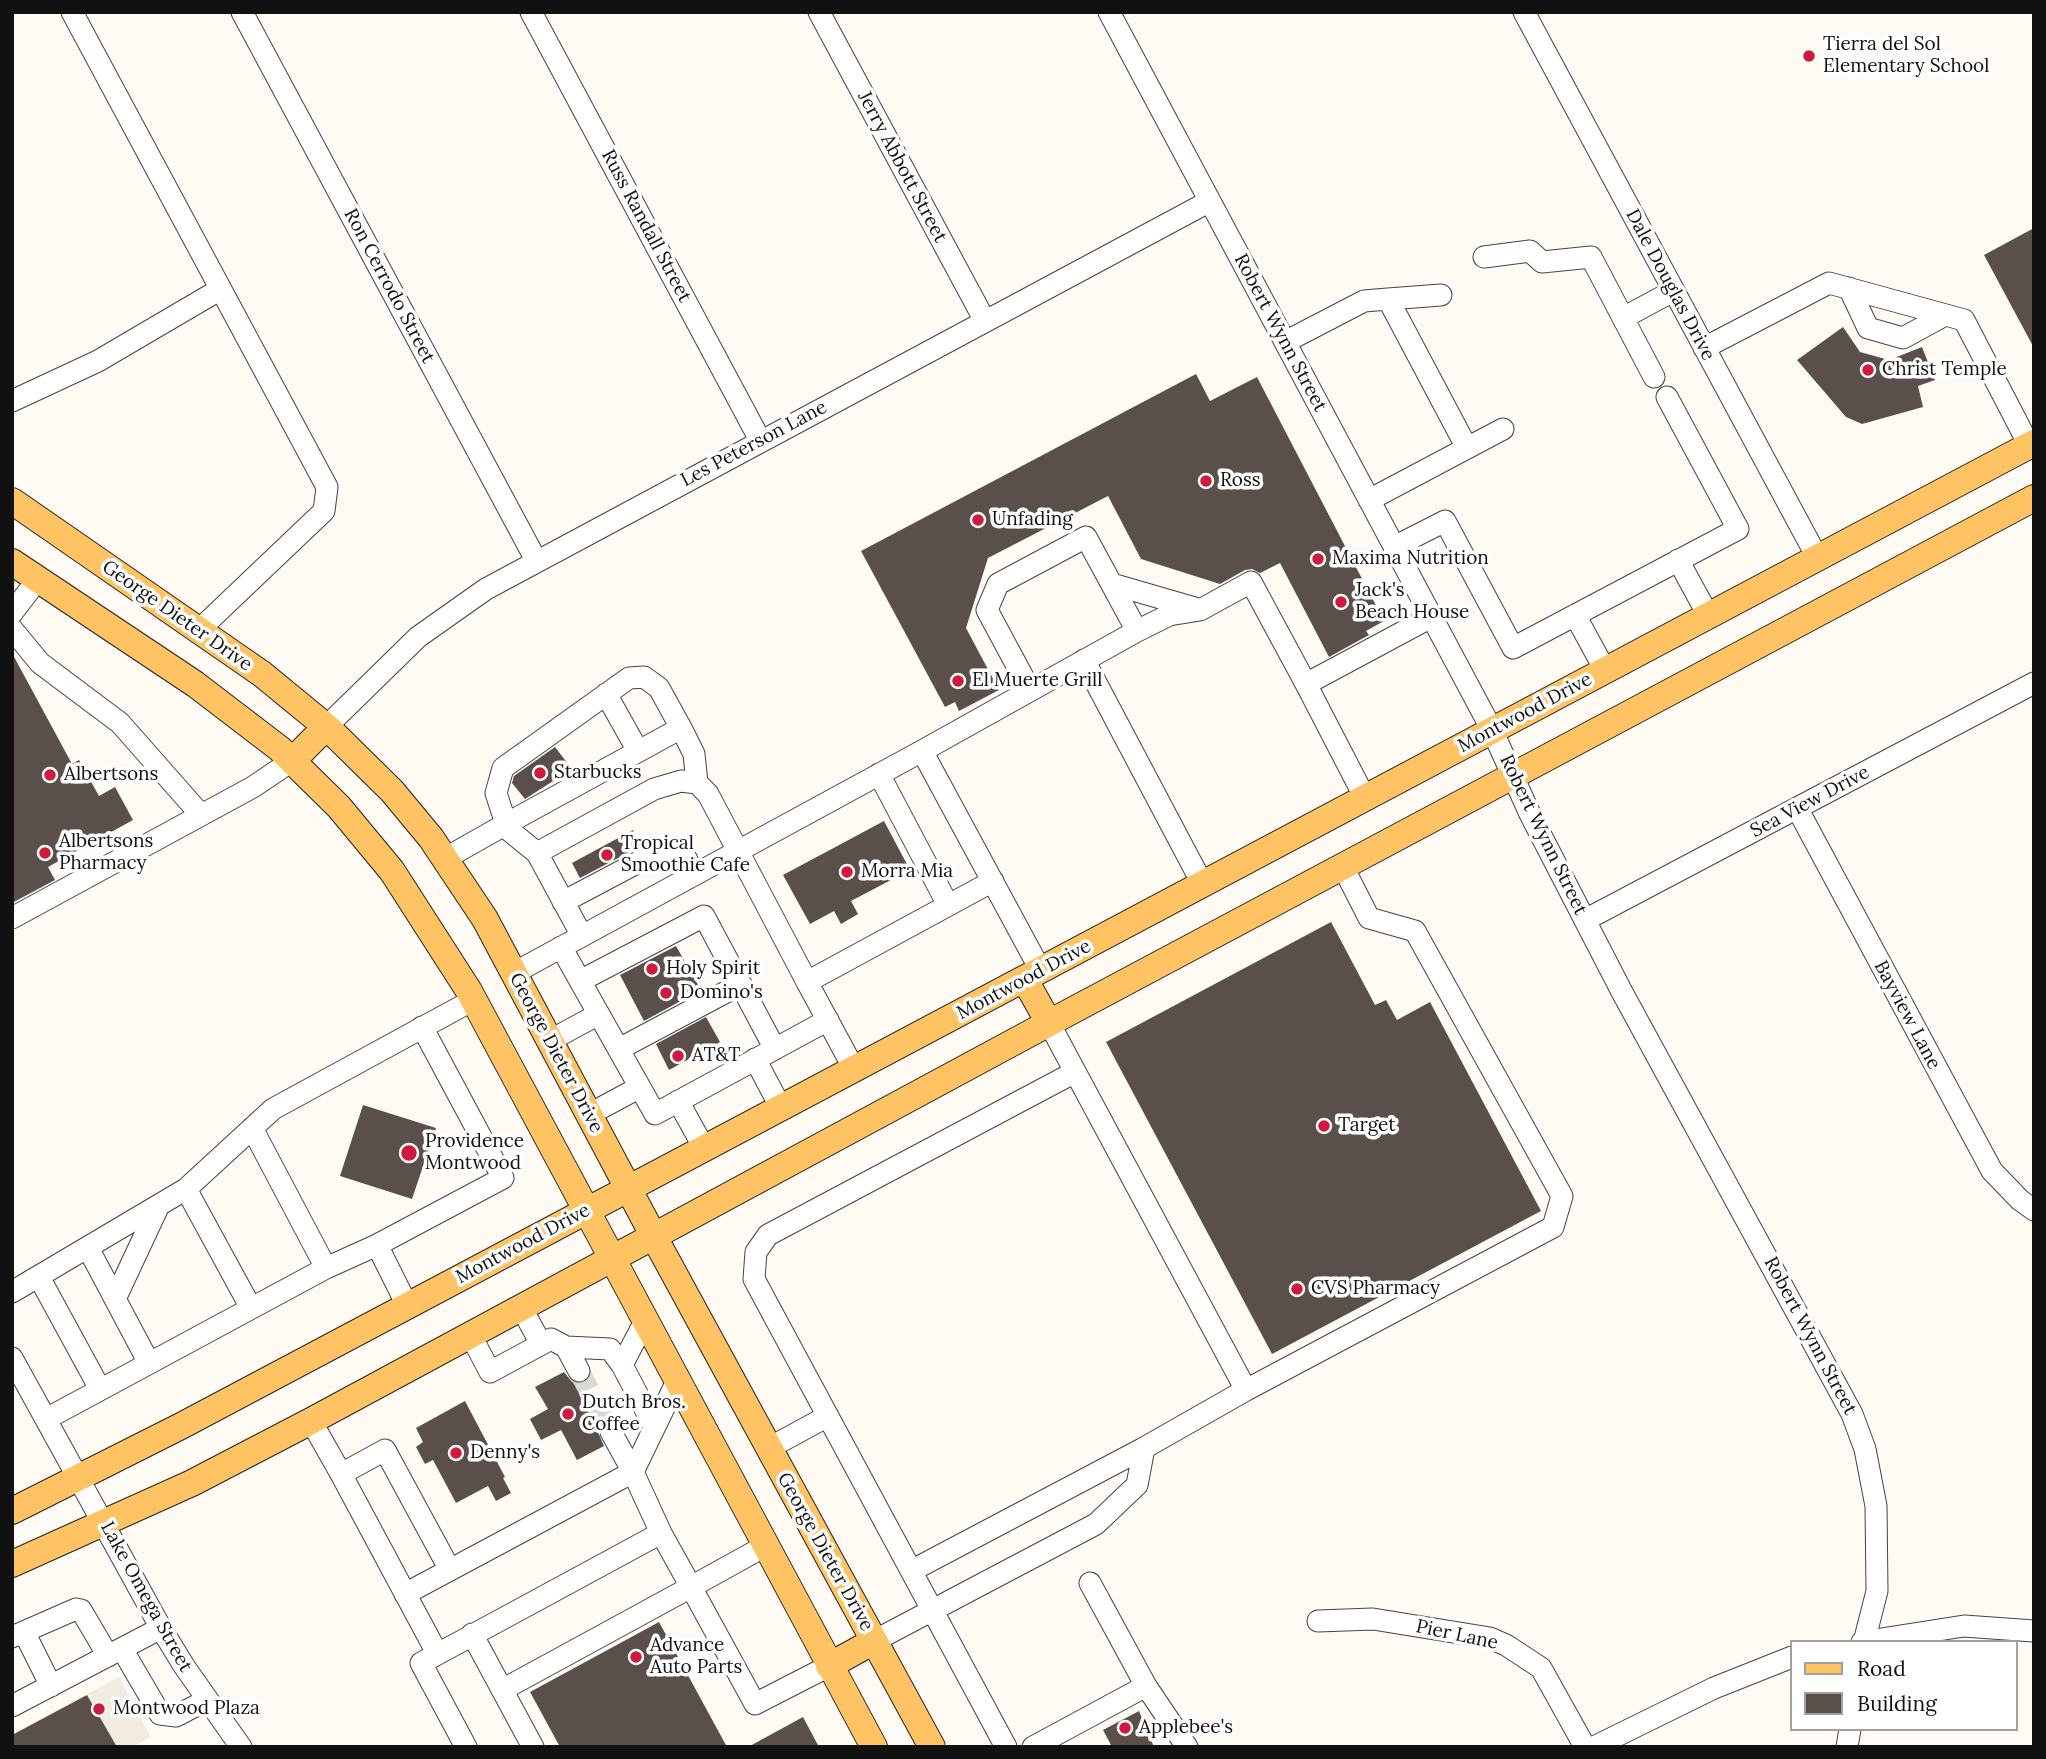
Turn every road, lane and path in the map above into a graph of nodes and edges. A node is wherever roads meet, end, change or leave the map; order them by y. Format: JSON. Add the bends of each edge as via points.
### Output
{"nodes":[{"id":1,"x":72,"y":12,"type":"edge"},
{"id":2,"x":242,"y":12,"type":"edge"},
{"id":3,"x":531,"y":12,"type":"edge"},
{"id":4,"x":819,"y":12,"type":"edge"},
{"id":5,"x":1109,"y":12,"type":"edge"},
{"id":6,"x":1524,"y":12,"type":"edge"},
{"id":7,"x":1210,"y":201,"type":"junction"},
{"id":8,"x":1484,"y":257,"type":"dead end"},
{"id":9,"x":1849,"y":288,"type":"junction"},
{"id":10,"x":219,"y":290,"type":"junction"},
{"id":11,"x":1674,"y":291,"type":"junction"},
{"id":12,"x":1441,"y":295,"type":"dead end"},
{"id":13,"x":1388,"y":299,"type":"junction"},
{"id":14,"x":1945,"y":315,"type":"junction"},
{"id":15,"x":1623,"y":318,"type":"junction"},
{"id":16,"x":985,"y":321,"type":"junction"},
{"id":17,"x":1285,"y":342,"type":"junction"},
{"id":18,"x":1704,"y":348,"type":"junction"},
{"id":19,"x":1654,"y":377,"type":"dead end"},
{"id":20,"x":1667,"y":397,"type":"dead end"},
{"id":21,"x":12,"y":401,"type":"edge"},
{"id":22,"x":1503,"y":429,"type":"dead end"},
{"id":23,"x":760,"y":440,"type":"junction"},
{"id":24,"x":2031,"y":444,"type":"edge"},
{"id":25,"x":1467,"y":448,"type":"junction"},
{"id":26,"x":2034,"y":498,"type":"edge"},
{"id":27,"x":1369,"y":499,"type":"junction"},
{"id":28,"x":12,"y":501,"type":"edge"},
{"id":29,"x":1394,"y":548,"type":"junction"},
{"id":30,"x":1817,"y":557,"type":"junction"},
{"id":31,"x":536,"y":560,"type":"junction"},
{"id":32,"x":1678,"y":560,"type":"junction"},
{"id":33,"x":12,"y":562,"type":"edge"},
{"id":34,"x":38,"y":579,"type":"junction"},
{"id":35,"x":1111,"y":584,"type":"junction"},
{"id":36,"x":1200,"y":610,"type":"junction"},
{"id":37,"x":12,"y":613,"type":"edge"},
{"id":38,"x":1575,"y":615,"type":"junction"},
{"id":39,"x":1708,"y":615,"type":"junction"},
{"id":40,"x":1431,"y":617,"type":"junction"},
{"id":41,"x":12,"y":629,"type":"edge"},
{"id":42,"x":200,"y":631,"type":"junction"},
{"id":43,"x":1137,"y":631,"type":"junction"},
{"id":44,"x":1084,"y":660,"type":"junction"},
{"id":45,"x":1605,"y":670,"type":"junction"},
{"id":46,"x":2034,"y":683,"type":"edge"},
{"id":47,"x":1306,"y":684,"type":"junction"},
{"id":48,"x":1030,"y":690,"type":"junction"},
{"id":49,"x":606,"y":694,"type":"junction"},
{"id":50,"x":326,"y":727,"type":"junction"},
{"id":51,"x":681,"y":728,"type":"junction"},
{"id":52,"x":1492,"y":730,"type":"junction"},
{"id":53,"x":638,"y":751,"type":"junction"},
{"id":54,"x":922,"y":751,"type":"junction"},
{"id":55,"x":293,"y":760,"type":"junction"},
{"id":56,"x":879,"y":774,"type":"junction"},
{"id":57,"x":1513,"y":778,"type":"junction"},
{"id":58,"x":696,"y":783,"type":"junction"},
{"id":59,"x":1365,"y":798,"type":"junction"},
{"id":60,"x":1797,"y":808,"type":"junction"},
{"id":61,"x":201,"y":815,"type":"junction"},
{"id":62,"x":506,"y":824,"type":"junction"},
{"id":63,"x":738,"y":851,"type":"junction"},
{"id":64,"x":537,"y":853,"type":"junction"},
{"id":65,"x":446,"y":858,"type":"junction"},
{"id":66,"x":1343,"y":867,"type":"junction"},
{"id":67,"x":694,"y":875,"type":"junction"},
{"id":68,"x":993,"y":881,"type":"junction"},
{"id":69,"x":1203,"y":885,"type":"junction"},
{"id":70,"x":563,"y":902,"type":"junction"},
{"id":71,"x":948,"y":905,"type":"junction"},
{"id":72,"x":12,"y":918,"type":"edge"},
{"id":73,"x":1586,"y":920,"type":"junction"},
{"id":74,"x":582,"y":936,"type":"junction"},
{"id":75,"x":561,"y":947,"type":"junction"},
{"id":76,"x":514,"y":973,"type":"junction"},
{"id":77,"x":1033,"y":975,"type":"junction"},
{"id":78,"x":580,"y":981,"type":"junction"},
{"id":79,"x":807,"y":982,"type":"junction"},
{"id":80,"x":741,"y":984,"type":"junction"},
{"id":81,"x":473,"y":1000,"type":"junction"},
{"id":82,"x":599,"y":1014,"type":"junction"},
{"id":83,"x":828,"y":1020,"type":"junction"},
{"id":84,"x":1049,"y":1023,"type":"junction"},
{"id":85,"x":422,"y":1027,"type":"junction"},
{"id":86,"x":549,"y":1041,"type":"junction"},
{"id":87,"x":619,"y":1049,"type":"junction"},
{"id":88,"x":775,"y":1049,"type":"junction"},
{"id":89,"x":755,"y":1059,"type":"junction"},
{"id":90,"x":854,"y":1069,"type":"junction"},
{"id":91,"x":1075,"y":1072,"type":"junction"},
{"id":92,"x":640,"y":1087,"type":"junction"},
{"id":93,"x":678,"y":1101,"type":"junction"},
{"id":94,"x":781,"y":1108,"type":"junction"},
{"id":95,"x":589,"y":1115,"type":"junction"},
{"id":96,"x":252,"y":1128,"type":"junction"},
{"id":97,"x":704,"y":1148,"type":"junction"},
{"id":98,"x":186,"y":1189,"type":"junction"},
{"id":99,"x":628,"y":1189,"type":"junction"},
{"id":100,"x":159,"y":1205,"type":"junction"},
{"id":101,"x":587,"y":1210,"type":"junction"},
{"id":102,"x":2034,"y":1210,"type":"edge"},
{"id":103,"x":653,"y":1236,"type":"junction"},
{"id":104,"x":377,"y":1245,"type":"junction"},
{"id":105,"x":88,"y":1248,"type":"junction"},
{"id":106,"x":612,"y":1258,"type":"junction"},
{"id":107,"x":326,"y":1268,"type":"junction"},
{"id":108,"x":38,"y":1277,"type":"junction"},
{"id":109,"x":12,"y":1292,"type":"edge"},
{"id":110,"x":115,"y":1299,"type":"junction"},
{"id":111,"x":407,"y":1305,"type":"junction"},
{"id":112,"x":521,"y":1307,"type":"junction"},
{"id":113,"x":251,"y":1308,"type":"junction"},
{"id":114,"x":645,"y":1321,"type":"junction"},
{"id":115,"x":470,"y":1335,"type":"junction"},
{"id":116,"x":541,"y":1345,"type":"junction"},
{"id":117,"x":566,"y":1347,"type":"junction"},
{"id":118,"x":12,"y":1358,"type":"edge"},
{"id":119,"x":149,"y":1363,"type":"junction"},
{"id":120,"x":622,"y":1365,"type":"junction"},
{"id":121,"x":579,"y":1371,"type":"tunnel mouth"},
{"id":122,"x":677,"y":1381,"type":"junction"},
{"id":123,"x":100,"y":1389,"type":"junction"},
{"id":124,"x":1246,"y":1390,"type":"junction"},
{"id":125,"x":828,"y":1416,"type":"junction"},
{"id":126,"x":46,"y":1419,"type":"junction"},
{"id":127,"x":311,"y":1420,"type":"junction"},
{"id":128,"x":654,"y":1426,"type":"junction"},
{"id":129,"x":611,"y":1432,"type":"tunnel mouth"},
{"id":130,"x":769,"y":1448,"type":"junction"},
{"id":131,"x":1144,"y":1448,"type":"junction"},
{"id":132,"x":633,"y":1472,"type":"junction"},
{"id":133,"x":341,"y":1474,"type":"junction"},
{"id":134,"x":80,"y":1479,"type":"junction"},
{"id":135,"x":12,"y":1511,"type":"edge"},
{"id":136,"x":105,"y":1523,"type":"junction"},
{"id":137,"x":661,"y":1533,"type":"junction"},
{"id":138,"x":765,"y":1546,"type":"junction"},
{"id":139,"x":12,"y":1564,"type":"edge"},
{"id":140,"x":450,"y":1570,"type":"junction"},
{"id":141,"x":911,"y":1571,"type":"junction"},
{"id":142,"x":1090,"y":1583,"type":"dead end"},
{"id":143,"x":691,"y":1587,"type":"junction"},
{"id":144,"x":405,"y":1594,"type":"junction"},
{"id":145,"x":932,"y":1610,"type":"junction"},
{"id":146,"x":1318,"y":1621,"type":"dead end"},
{"id":147,"x":161,"y":1628,"type":"junction"},
{"id":148,"x":2034,"y":1630,"type":"edge"},
{"id":149,"x":18,"y":1634,"type":"edge"},
{"id":150,"x":472,"y":1634,"type":"junction"},
{"id":151,"x":1865,"y":1640,"type":"edge"},
{"id":152,"x":1876,"y":1640,"type":"edge"},
{"id":153,"x":874,"y":1641,"type":"junction"},
{"id":154,"x":115,"y":1653,"type":"junction"},
{"id":155,"x":437,"y":1654,"type":"junction"},
{"id":156,"x":1790,"y":1658,"type":"edge"},
{"id":157,"x":830,"y":1665,"type":"junction"},
{"id":158,"x":51,"y":1686,"type":"junction"},
{"id":159,"x":1146,"y":1686,"type":"junction"},
{"id":160,"x":502,"y":1690,"type":"junction"},
{"id":161,"x":206,"y":1700,"type":"junction"},
{"id":162,"x":12,"y":1706,"type":"edge"},
{"id":163,"x":241,"y":1747,"type":"edge"},
{"id":164,"x":466,"y":1747,"type":"edge"},
{"id":165,"x":533,"y":1747,"type":"edge"},
{"id":166,"x":874,"y":1747,"type":"edge"},
{"id":167,"x":932,"y":1747,"type":"edge"},
{"id":168,"x":1006,"y":1747,"type":"edge"},
{"id":169,"x":1033,"y":1747,"type":"edge"},
{"id":170,"x":1186,"y":1747,"type":"edge"},
{"id":171,"x":1585,"y":1747,"type":"edge"},
{"id":172,"x":1594,"y":1747,"type":"edge"}],
"edges":[{"from":1,"to":10,"type":"street"},
{"from":2,"to":31,"type":"street","name":"Ron Cerrodo Street"},
{"from":3,"to":23,"type":"street","name":"Russ Randall Street"},
{"from":4,"to":16,"type":"street","name":"Jerry Abbott Street"},
{"from":5,"to":7,"type":"street","name":"Robert Wynn Street"},
{"from":6,"to":11,"type":"street","name":"Dale Douglas Drive"},
{"from":7,"to":16,"type":"street","name":"Les Peterson Lane"},
{"from":7,"to":17,"type":"street","name":"Robert Wynn Street"},
{"from":8,"to":15,"type":"street","via":[[1530,251],[1542,262],[1591,257]]},
{"from":9,"to":14,"type":"street"},
{"from":9,"to":14,"type":"street","via":[[1868,328],[1903,338]]},
{"from":9,"to":18,"type":"street","via":[[1829,283]]},
{"from":10,"to":21,"type":"street","via":[[98,361]]},
{"from":10,"to":42,"type":"street","via":[[327,487],[324,511]]},
{"from":11,"to":15,"type":"street"},
{"from":11,"to":18,"type":"street","name":"Dale Douglas Drive"},
{"from":12,"to":13,"type":"street"},
{"from":13,"to":17,"type":"street","via":[[1364,301]]},
{"from":13,"to":25,"type":"street"},
{"from":14,"to":24,"type":"street","via":[[1964,320]]},
{"from":15,"to":19,"type":"street"},
{"from":16,"to":23,"type":"street","name":"Les Peterson Lane"},
{"from":17,"to":27,"type":"street","name":"Robert Wynn Street"},
{"from":18,"to":30,"type":"street","name":"Dale Douglas Drive"},
{"from":20,"to":32,"type":"street","via":[[1738,529]]},
{"from":22,"to":25,"type":"street"},
{"from":23,"to":31,"type":"street","name":"Les Peterson Lane"},
{"from":24,"to":30,"type":"main road","name":"Montwood Drive"},
{"from":25,"to":27,"type":"street"},
{"from":26,"to":57,"type":"main road"},
{"from":27,"to":29,"type":"street","name":"Robert Wynn Street"},
{"from":28,"to":42,"type":"main road","name":"George Dieter Drive"},
{"from":29,"to":38,"type":"street","via":[[1445,521],[1513,648]]},
{"from":29,"to":40,"type":"street","name":"Robert Wynn Street"},
{"from":30,"to":39,"type":"main road","name":"Montwood Drive"},
{"from":31,"to":50,"type":"street","name":"Les Peterson Lane","via":[[418,637]]},
{"from":32,"to":38,"type":"street"},
{"from":32,"to":39,"type":"street"},
{"from":33,"to":34,"type":"main road"},
{"from":34,"to":37,"type":"street"},
{"from":34,"to":55,"type":"main road","via":[[195,684]]},
{"from":35,"to":36,"type":"street"},
{"from":35,"to":43,"type":"street"},
{"from":35,"to":48,"type":"street","via":[[1086,537],[998,584],[987,610]]},
{"from":36,"to":43,"type":"street","via":[[1169,615]]},
{"from":36,"to":47,"type":"street","via":[[1251,582]]},
{"from":38,"to":45,"type":"street"},
{"from":39,"to":45,"type":"main road","name":"Montwood Drive"},
{"from":40,"to":47,"type":"street"},
{"from":40,"to":52,"type":"street","name":"Robert Wynn Street"},
{"from":41,"to":61,"type":"street","via":[[40,663],[120,723]]},
{"from":42,"to":50,"type":"main road","name":"George Dieter Drive"},
{"from":43,"to":44,"type":"street"},
{"from":44,"to":48,"type":"street"},
{"from":44,"to":69,"type":"street"},
{"from":45,"to":52,"type":"main road","name":"Montwood Drive"},
{"from":46,"to":60,"type":"street","name":"Sea View Drive"},
{"from":47,"to":59,"type":"street"},
{"from":48,"to":54,"type":"street"},
{"from":49,"to":51,"type":"street","via":[[629,678],[644,677],[659,688]]},
{"from":49,"to":53,"type":"street"},
{"from":49,"to":62,"type":"street","via":[[503,768],[496,793]]},
{"from":50,"to":55,"type":"main road"},
{"from":50,"to":65,"type":"main road","name":"George Dieter Drive","via":[[392,791]]},
{"from":51,"to":53,"type":"street"},
{"from":51,"to":58,"type":"street","via":[[694,754]]},
{"from":52,"to":57,"type":"street","name":"Robert Wynn Street"},
{"from":52,"to":59,"type":"main road","name":"Montwood Drive"},
{"from":53,"to":62,"type":"street"},
{"from":54,"to":56,"type":"street"},
{"from":54,"to":68,"type":"street"},
{"from":55,"to":61,"type":"street"},
{"from":55,"to":81,"type":"main road","via":[[392,871]]},
{"from":56,"to":63,"type":"street"},
{"from":56,"to":71,"type":"street"},
{"from":57,"to":66,"type":"main road"},
{"from":57,"to":73,"type":"street","name":"Robert Wynn Street"},
{"from":58,"to":63,"type":"street","via":[[708,794]]},
{"from":58,"to":64,"type":"street","via":[[681,781],[654,789]]},
{"from":59,"to":69,"type":"main road","name":"Montwood Drive"},
{"from":60,"to":73,"type":"street","name":"Sea View Drive"},
{"from":60,"to":102,"type":"street","name":"Bayview Lane","via":[[1992,1171]]},
{"from":61,"to":72,"type":"street"},
{"from":62,"to":64,"type":"street"},
{"from":62,"to":65,"type":"street"},
{"from":63,"to":67,"type":"street"},
{"from":63,"to":79,"type":"street"},
{"from":64,"to":70,"type":"street"},
{"from":65,"to":76,"type":"main road","name":"George Dieter Drive"},
{"from":66,"to":84,"type":"main road"},
{"from":66,"to":124,"type":"street","via":[[1369,918],[1415,931],[1562,1196],[1553,1227]]},
{"from":67,"to":70,"type":"street","via":[[683,852],[667,847]]},
{"from":67,"to":74,"type":"street"},
{"from":68,"to":71,"type":"street"},
{"from":68,"to":77,"type":"street"},
{"from":69,"to":77,"type":"main road","name":"Montwood Drive"},
{"from":70,"to":74,"type":"street"},
{"from":71,"to":79,"type":"street"},
{"from":73,"to":151,"type":"street","name":"Robert Wynn Street","via":[[1852,1414],[1877,1506],[1877,1591]]},
{"from":74,"to":75,"type":"street"},
{"from":75,"to":76,"type":"street"},
{"from":75,"to":78,"type":"street"},
{"from":76,"to":86,"type":"main road","name":"George Dieter Drive"},
{"from":77,"to":84,"type":"main road"},
{"from":77,"to":90,"type":"main road","name":"Montwood Drive"},
{"from":78,"to":80,"type":"street","via":[[704,916]]},
{"from":78,"to":82,"type":"street"},
{"from":79,"to":83,"type":"street"},
{"from":80,"to":87,"type":"street"},
{"from":80,"to":88,"type":"street"},
{"from":81,"to":85,"type":"street"},
{"from":81,"to":101,"type":"main road"},
{"from":82,"to":86,"type":"street"},
{"from":82,"to":87,"type":"street"},
{"from":83,"to":88,"type":"street"},
{"from":83,"to":90,"type":"street"},
{"from":84,"to":91,"type":"street"},
{"from":84,"to":103,"type":"main road"},
{"from":85,"to":96,"type":"street","via":[[273,1109]]},
{"from":85,"to":104,"type":"street","via":[[503,1178]]},
{"from":86,"to":95,"type":"main road","name":"George Dieter Drive"},
{"from":87,"to":92,"type":"street"},
{"from":88,"to":89,"type":"street"},
{"from":89,"to":93,"type":"street"},
{"from":89,"to":94,"type":"street"},
{"from":90,"to":94,"type":"main road","name":"Montwood Drive"},
{"from":91,"to":124,"type":"street"},
{"from":91,"to":125,"type":"street","via":[[768,1236],[756,1252],[754,1279]]},
{"from":92,"to":93,"type":"street","via":[[655,1114]]},
{"from":92,"to":95,"type":"street"},
{"from":93,"to":97,"type":"street"},
{"from":94,"to":97,"type":"main road","name":"Montwood Drive"},
{"from":95,"to":99,"type":"main road","name":"George Dieter Drive"},
{"from":96,"to":98,"type":"street"},
{"from":96,"to":107,"type":"street"},
{"from":97,"to":99,"type":"main road","name":"Montwood Drive"},
{"from":98,"to":100,"type":"street"},
{"from":98,"to":113,"type":"street"},
{"from":99,"to":101,"type":"main road","name":"Montwood Drive"},
{"from":99,"to":103,"type":"main road","name":"George Dieter Drive"},
{"from":100,"to":105,"type":"street"},
{"from":100,"to":110,"type":"street"},
{"from":101,"to":106,"type":"main road"},
{"from":101,"to":111,"type":"main road","name":"Montwood Drive"},
{"from":103,"to":106,"type":"main road"},
{"from":103,"to":130,"type":"main road","name":"George Dieter Drive"},
{"from":104,"to":107,"type":"street"},
{"from":104,"to":111,"type":"street"},
{"from":105,"to":108,"type":"street"},
{"from":105,"to":110,"type":"street"},
{"from":106,"to":112,"type":"main road"},
{"from":106,"to":114,"type":"main road"},
{"from":107,"to":113,"type":"street"},
{"from":108,"to":109,"type":"street"},
{"from":108,"to":123,"type":"street"},
{"from":110,"to":119,"type":"street"},
{"from":111,"to":134,"type":"main road","name":"Montwood Drive"},
{"from":112,"to":115,"type":"main road"},
{"from":112,"to":116,"type":"street"},
{"from":113,"to":119,"type":"street"},
{"from":114,"to":120,"type":"street"},
{"from":114,"to":122,"type":"main road"},
{"from":115,"to":116,"type":"street","via":[[490,1372]]},
{"from":115,"to":127,"type":"main road"},
{"from":116,"to":117,"type":"street","via":[[551,1339]]},
{"from":117,"to":120,"type":"street","via":[[610,1349]]},
{"from":117,"to":121,"type":"street"},
{"from":118,"to":126,"type":"street","name":"Lake Omega Street"},
{"from":119,"to":123,"type":"street"},
{"from":120,"to":128,"type":"street"},
{"from":122,"to":128,"type":"street"},
{"from":122,"to":138,"type":"main road"},
{"from":123,"to":126,"type":"street"},
{"from":124,"to":131,"type":"street"},
{"from":125,"to":130,"type":"street"},
{"from":125,"to":141,"type":"street"},
{"from":126,"to":134,"type":"street","name":"Lake Omega Street"},
{"from":127,"to":133,"type":"street"},
{"from":127,"to":136,"type":"main road"},
{"from":128,"to":132,"type":"street"},
{"from":129,"to":132,"type":"street"},
{"from":130,"to":153,"type":"main road","name":"George Dieter Drive"},
{"from":131,"to":141,"type":"street"},
{"from":131,"to":145,"type":"street","via":[[1137,1485],[1096,1524]]},
{"from":132,"to":137,"type":"street"},
{"from":132,"to":140,"type":"street"},
{"from":133,"to":140,"type":"street","via":[[385,1450]]},
{"from":133,"to":144,"type":"street"},
{"from":134,"to":135,"type":"main road","name":"Montwood Drive"},
{"from":134,"to":136,"type":"street","name":"Lake Omega Street"},
{"from":136,"to":139,"type":"main road"},
{"from":136,"to":147,"type":"street","name":"Lake Omega Street"},
{"from":137,"to":143,"type":"street"},
{"from":137,"to":150,"type":"street"},
{"from":138,"to":143,"type":"street"},
{"from":138,"to":157,"type":"main road"},
{"from":140,"to":144,"type":"street"},
{"from":141,"to":145,"type":"street"},
{"from":142,"to":159,"type":"street"},
{"from":143,"to":157,"type":"street","via":[[755,1704]]},
{"from":143,"to":160,"type":"street"},
{"from":144,"to":155,"type":"street"},
{"from":145,"to":153,"type":"street"},
{"from":145,"to":168,"type":"street"},
{"from":146,"to":171,"type":"street","name":"Pier Lane","via":[[1373,1619],[1506,1645],[1541,1668]]},
{"from":147,"to":154,"type":"street"},
{"from":147,"to":161,"type":"street","name":"Lake Omega Street"},
{"from":148,"to":152,"type":"street","via":[[1964,1626]]},
{"from":149,"to":154,"type":"street","via":[[76,1609]]},
{"from":149,"to":158,"type":"street"},
{"from":150,"to":155,"type":"street"},
{"from":150,"to":160,"type":"street"},
{"from":153,"to":157,"type":"main road"},
{"from":153,"to":167,"type":"main road","name":"George Dieter Drive"},
{"from":154,"to":158,"type":"street"},
{"from":154,"to":161,"type":"street","via":[[160,1714],[176,1716]]},
{"from":155,"to":164,"type":"street","via":[[421,1663]]},
{"from":156,"to":172,"type":"street","via":[[1714,1688]]},
{"from":157,"to":166,"type":"main road"},
{"from":158,"to":162,"type":"street"},
{"from":159,"to":169,"type":"street"},
{"from":159,"to":170,"type":"street"},
{"from":160,"to":165,"type":"street"},
{"from":161,"to":163,"type":"street","name":"Lake Omega Street"}]}
